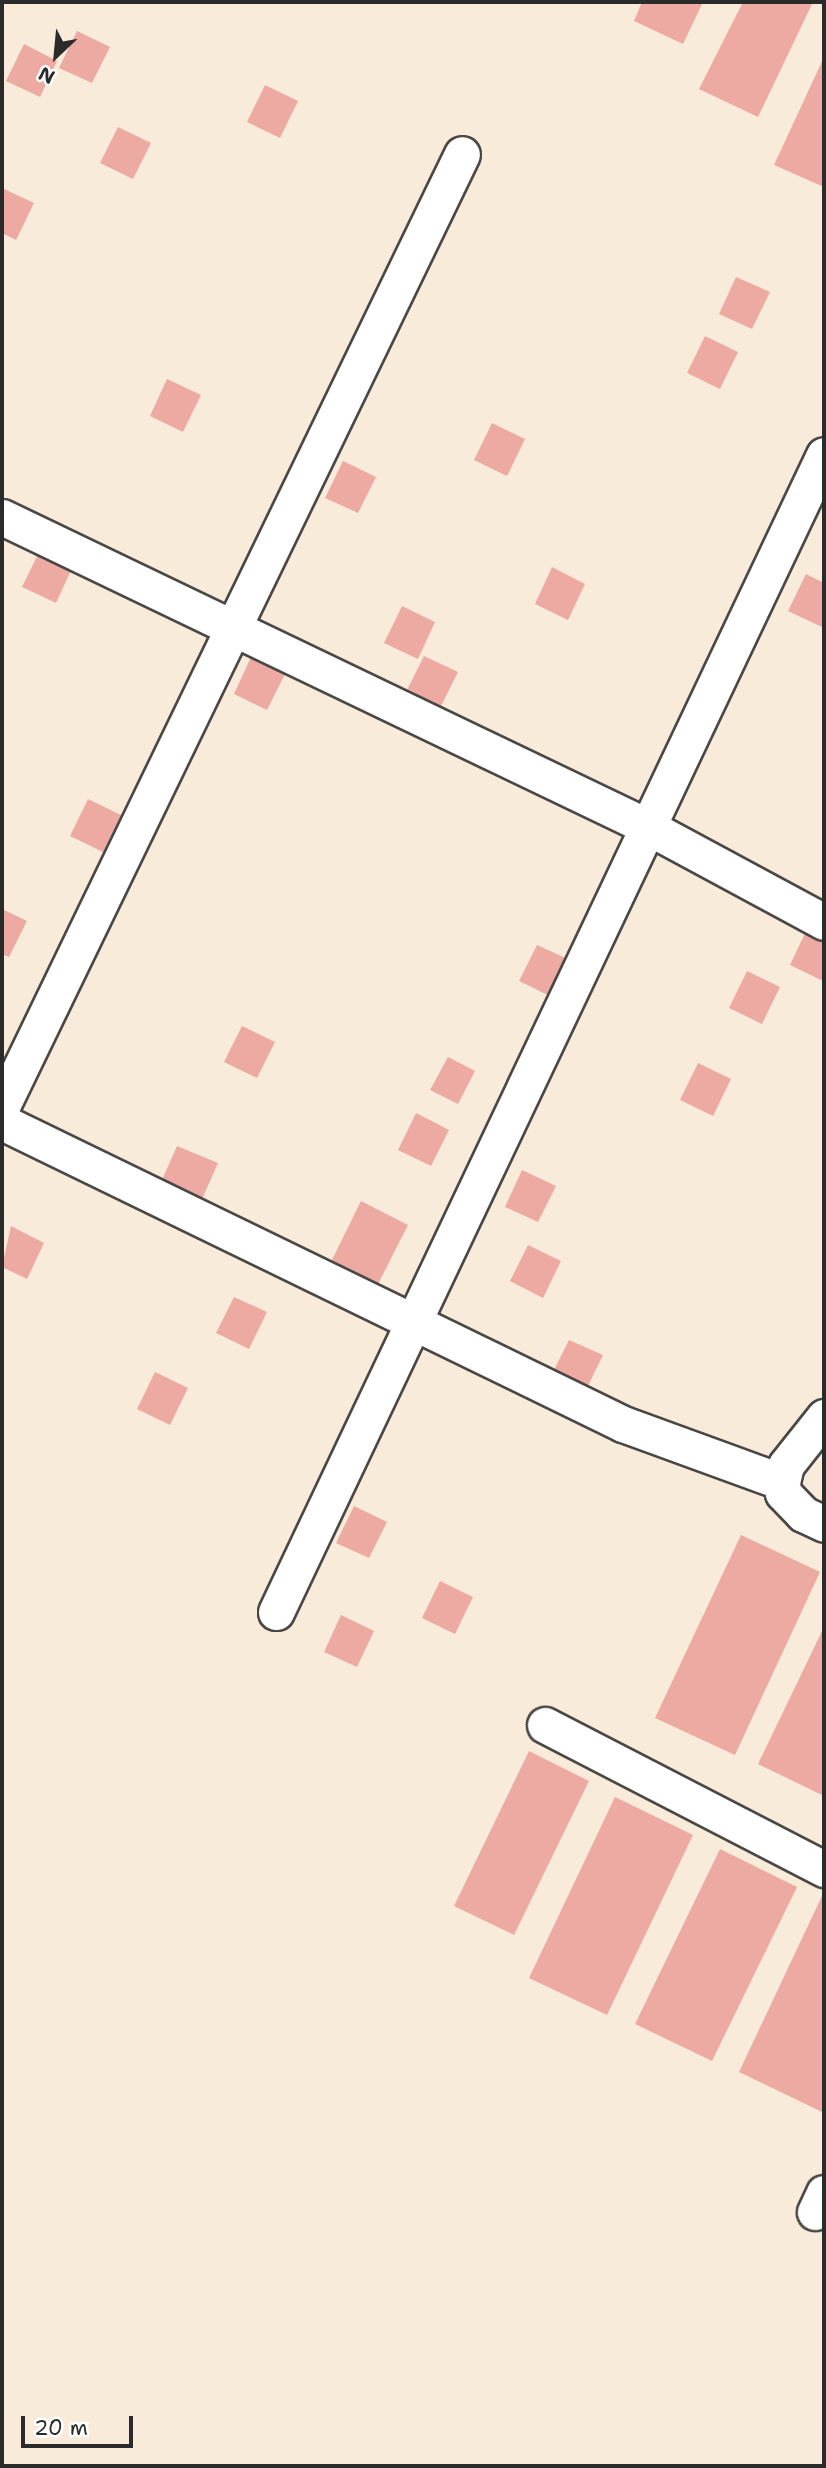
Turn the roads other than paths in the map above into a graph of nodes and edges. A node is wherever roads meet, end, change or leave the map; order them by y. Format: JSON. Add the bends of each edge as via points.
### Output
{"nodes":[{"id":1,"x":463,"y":154,"type":"dead end"},
{"id":2,"x":824,"y":455,"type":"edge"},
{"id":3,"x":2,"y":517,"type":"edge"},
{"id":4,"x":235,"y":627,"type":"junction"},
{"id":5,"x":646,"y":826,"type":"junction"},
{"id":6,"x":824,"y":922,"type":"edge"},
{"id":7,"x":2,"y":1106,"type":"edge"},
{"id":8,"x":2,"y":1122,"type":"edge"},
{"id":9,"x":413,"y":1321,"type":"junction"},
{"id":10,"x":824,"y":1417,"type":"edge"},
{"id":11,"x":782,"y":1482,"type":"junction"},
{"id":12,"x":824,"y":1524,"type":"edge"},
{"id":13,"x":276,"y":1612,"type":"dead end"},
{"id":14,"x":545,"y":1725,"type":"dead end"},
{"id":15,"x":824,"y":1869,"type":"edge"}],
"edges":[{"from":1,"to":4,"type":"street"},
{"from":2,"to":5,"type":"street"},
{"from":3,"to":4,"type":"street"},
{"from":4,"to":5,"type":"street"},
{"from":4,"to":7,"type":"street"},
{"from":5,"to":6,"type":"street"},
{"from":5,"to":9,"type":"street"},
{"from":8,"to":9,"type":"street"},
{"from":9,"to":11,"type":"street","via":[[623,1424]]},
{"from":9,"to":13,"type":"street"},
{"from":10,"to":11,"type":"street","via":[[786,1465]]},
{"from":11,"to":12,"type":"street","via":[[783,1493],[803,1514]]},
{"from":14,"to":15,"type":"street"}]}
